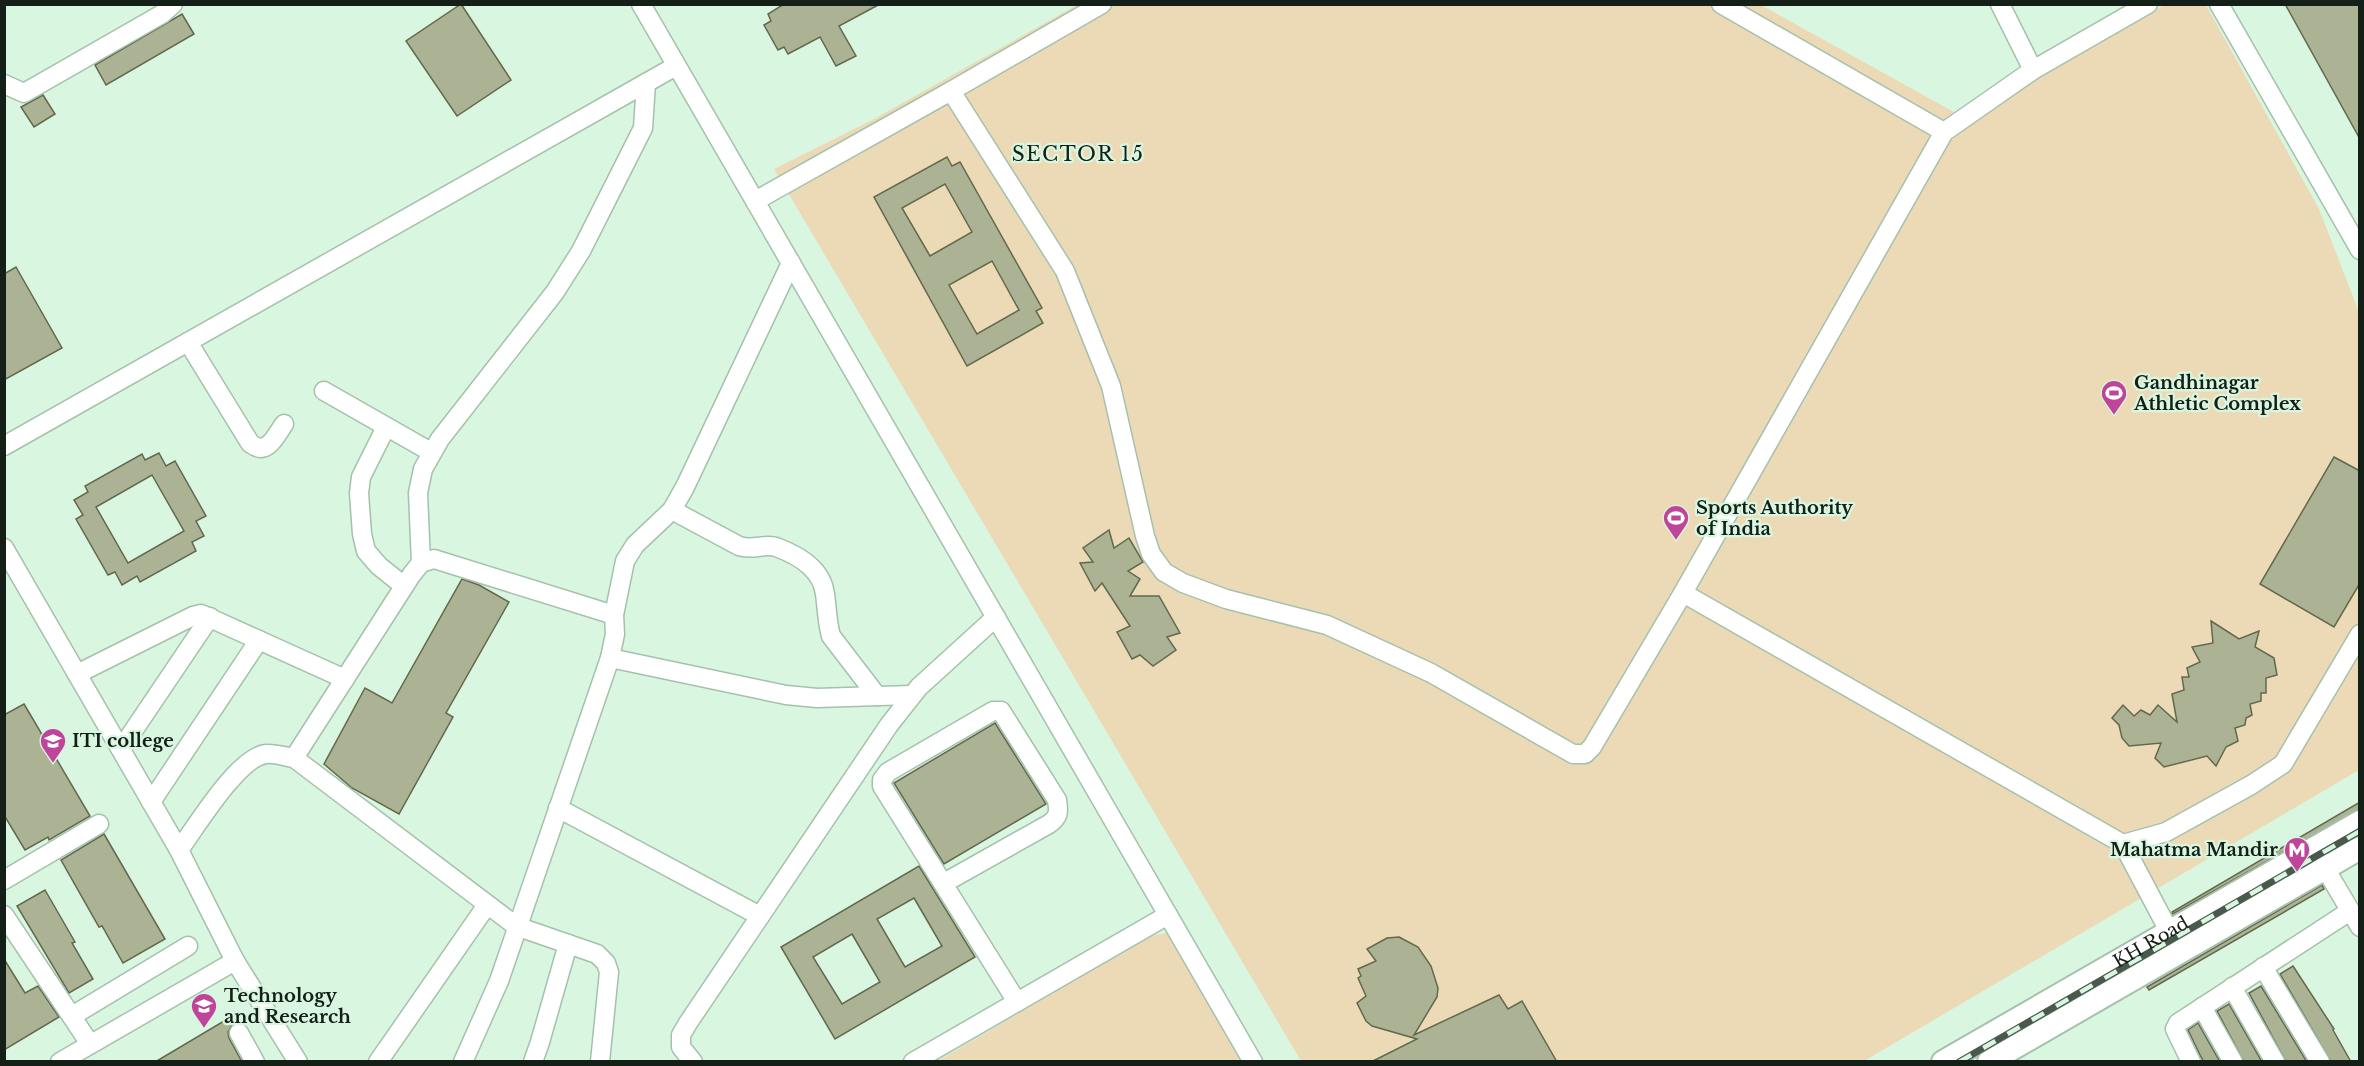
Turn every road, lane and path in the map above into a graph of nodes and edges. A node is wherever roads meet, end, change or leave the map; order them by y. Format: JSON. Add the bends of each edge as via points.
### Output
{"nodes":[{"id":1,"x":173,"y":4,"type":"edge"},
{"id":2,"x":641,"y":4,"type":"edge"},
{"id":3,"x":1102,"y":4,"type":"edge"},
{"id":4,"x":1721,"y":4,"type":"edge"},
{"id":5,"x":2000,"y":4,"type":"edge"},
{"id":6,"x":2148,"y":4,"type":"edge"},
{"id":7,"x":2219,"y":4,"type":"edge"},
{"id":8,"x":676,"y":66,"type":"junction"},
{"id":9,"x":2033,"y":70,"type":"junction"},
{"id":10,"x":646,"y":83,"type":"junction"},
{"id":11,"x":4,"y":84,"type":"edge"},
{"id":12,"x":951,"y":91,"type":"junction"},
{"id":13,"x":1944,"y":132,"type":"junction"},
{"id":14,"x":755,"y":201,"type":"junction"},
{"id":15,"x":2360,"y":250,"type":"edge"},
{"id":16,"x":791,"y":263,"type":"junction"},
{"id":17,"x":188,"y":342,"type":"junction"},
{"id":18,"x":324,"y":392,"type":"dead end"},
{"id":19,"x":284,"y":424,"type":"dead end"},
{"id":20,"x":386,"y":427,"type":"junction"},
{"id":21,"x":4,"y":446,"type":"edge"},
{"id":22,"x":432,"y":452,"type":"junction"},
{"id":23,"x":672,"y":510,"type":"junction"},
{"id":24,"x":4,"y":548,"type":"edge"},
{"id":25,"x":421,"y":563,"type":"junction"},
{"id":26,"x":404,"y":586,"type":"junction"},
{"id":27,"x":1683,"y":593,"type":"junction"},
{"id":28,"x":614,"y":615,"type":"junction"},
{"id":29,"x":210,"y":617,"type":"junction"},
{"id":30,"x":996,"y":617,"type":"junction"},
{"id":31,"x":2360,"y":634,"type":"edge"},
{"id":32,"x":259,"y":640,"type":"junction"},
{"id":33,"x":610,"y":658,"type":"junction"},
{"id":34,"x":77,"y":674,"type":"junction"},
{"id":35,"x":345,"y":679,"type":"junction"},
{"id":36,"x":911,"y":695,"type":"junction"},
{"id":37,"x":877,"y":696,"type":"junction"},
{"id":38,"x":121,"y":750,"type":"junction"},
{"id":39,"x":294,"y":758,"type":"junction"},
{"id":40,"x":151,"y":802,"type":"junction"},
{"id":41,"x":558,"y":808,"type":"junction"},
{"id":42,"x":2360,"y":822,"type":"edge"},
{"id":43,"x":99,"y":824,"type":"dead end"},
{"id":44,"x":2123,"y":844,"type":"junction"},
{"id":45,"x":2360,"y":848,"type":"edge"},
{"id":46,"x":179,"y":850,"type":"junction"},
{"id":47,"x":2319,"y":858,"type":"junction"},
{"id":48,"x":4,"y":880,"type":"edge"},
{"id":49,"x":944,"y":884,"type":"junction"},
{"id":50,"x":487,"y":905,"type":"junction"},
{"id":51,"x":2350,"y":911,"type":"junction"},
{"id":52,"x":4,"y":915,"type":"edge"},
{"id":53,"x":1168,"y":915,"type":"junction"},
{"id":54,"x":760,"y":916,"type":"junction"},
{"id":55,"x":516,"y":926,"type":"junction"},
{"id":56,"x":2360,"y":927,"type":"edge"},
{"id":57,"x":2169,"y":931,"type":"junction"},
{"id":58,"x":568,"y":944,"type":"junction"},
{"id":59,"x":188,"y":946,"type":"dead end"},
{"id":60,"x":235,"y":962,"type":"junction"},
{"id":61,"x":2264,"y":967,"type":"junction"},
{"id":62,"x":2232,"y":987,"type":"junction"},
{"id":63,"x":1017,"y":1002,"type":"junction"},
{"id":64,"x":2202,"y":1007,"type":"junction"},
{"id":65,"x":72,"y":1016,"type":"junction"},
{"id":66,"x":239,"y":1033,"type":"dead end"},
{"id":67,"x":90,"y":1044,"type":"junction"},
{"id":68,"x":913,"y":1061,"type":"edge"},
{"id":69,"x":60,"y":1062,"type":"edge"},
{"id":70,"x":255,"y":1062,"type":"edge"},
{"id":71,"x":298,"y":1062,"type":"edge"},
{"id":72,"x":378,"y":1062,"type":"edge"},
{"id":73,"x":463,"y":1062,"type":"edge"},
{"id":74,"x":533,"y":1062,"type":"edge"},
{"id":75,"x":600,"y":1062,"type":"edge"},
{"id":76,"x":693,"y":1062,"type":"edge"},
{"id":77,"x":1253,"y":1062,"type":"edge"},
{"id":78,"x":1943,"y":1062,"type":"edge"},
{"id":79,"x":1989,"y":1062,"type":"edge"},
{"id":80,"x":2191,"y":1062,"type":"edge"},
{"id":81,"x":2233,"y":1062,"type":"edge"},
{"id":82,"x":2275,"y":1062,"type":"edge"},
{"id":83,"x":2320,"y":1062,"type":"edge"}],
"edges":[{"from":1,"to":11,"type":"street","via":[[24,93]]},
{"from":2,"to":8,"type":"street"},
{"from":3,"to":12,"type":"street"},
{"from":4,"to":13,"type":"street"},
{"from":5,"to":9,"type":"street"},
{"from":6,"to":9,"type":"street"},
{"from":7,"to":15,"type":"street"},
{"from":8,"to":10,"type":"street"},
{"from":8,"to":14,"type":"street"},
{"from":9,"to":13,"type":"street"},
{"from":10,"to":17,"type":"street"},
{"from":10,"to":22,"type":"street","via":[[645,114],[638,141],[568,273]]},
{"from":12,"to":14,"type":"street"},
{"from":12,"to":27,"type":"street","via":[[1065,271],[1111,386],[1144,536],[1164,572],[1226,599],[1327,625],[1431,673],[1573,754],[1585,754],[1592,747]]},
{"from":13,"to":27,"type":"street"},
{"from":14,"to":16,"type":"street"},
{"from":16,"to":23,"type":"street"},
{"from":16,"to":30,"type":"street"},
{"from":17,"to":19,"type":"street","via":[[250,443],[263,449]]},
{"from":17,"to":21,"type":"street"},
{"from":18,"to":20,"type":"street"},
{"from":20,"to":22,"type":"street"},
{"from":20,"to":26,"type":"street","via":[[360,477],[362,534],[366,551]]},
{"from":22,"to":25,"type":"street","via":[[423,469],[418,493]]},
{"from":23,"to":28,"type":"street","via":[[635,545],[625,561]]},
{"from":23,"to":37,"type":"street","via":[[739,546],[776,547],[808,564],[823,582],[831,636]]},
{"from":24,"to":34,"type":"street"},
{"from":25,"to":26,"type":"street"},
{"from":25,"to":28,"type":"street","via":[[434,559]]},
{"from":26,"to":35,"type":"street"},
{"from":27,"to":44,"type":"street"},
{"from":28,"to":33,"type":"street"},
{"from":29,"to":32,"type":"street"},
{"from":29,"to":34,"type":"street","via":[[193,616]]},
{"from":29,"to":38,"type":"street"},
{"from":30,"to":36,"type":"street"},
{"from":30,"to":53,"type":"street"},
{"from":31,"to":44,"type":"street","via":[[2283,764],[2166,832]]},
{"from":32,"to":35,"type":"street"},
{"from":32,"to":40,"type":"street"},
{"from":33,"to":37,"type":"street","via":[[786,694],[817,698]]},
{"from":33,"to":41,"type":"street"},
{"from":34,"to":38,"type":"street"},
{"from":35,"to":39,"type":"street"},
{"from":36,"to":37,"type":"street"},
{"from":36,"to":54,"type":"street"},
{"from":38,"to":40,"type":"street"},
{"from":39,"to":46,"type":"street","via":[[267,754],[238,770]]},
{"from":39,"to":50,"type":"street"},
{"from":40,"to":46,"type":"street"},
{"from":41,"to":54,"type":"street"},
{"from":41,"to":55,"type":"street"},
{"from":42,"to":47,"type":"main road","name":"KH Road"},
{"from":43,"to":48,"type":"street"},
{"from":44,"to":57,"type":"street"},
{"from":45,"to":47,"type":"main road","name":"KH Road"},
{"from":46,"to":60,"type":"street"},
{"from":47,"to":51,"type":"street"},
{"from":47,"to":57,"type":"main road","name":"KH Road"},
{"from":47,"to":79,"type":"main road","name":"KH Road"},
{"from":49,"to":49,"type":"street","via":[[882,786],[882,780],[888,772],[984,716],[1001,711],[1057,800],[1059,811],[1049,824]]},
{"from":49,"to":63,"type":"street"},
{"from":50,"to":55,"type":"street"},
{"from":50,"to":72,"type":"street"},
{"from":51,"to":56,"type":"street"},
{"from":51,"to":61,"type":"street"},
{"from":52,"to":65,"type":"street"},
{"from":53,"to":63,"type":"street"},
{"from":53,"to":77,"type":"street"},
{"from":54,"to":76,"type":"street","via":[[681,1035],[681,1047]]},
{"from":55,"to":58,"type":"street"},
{"from":55,"to":73,"type":"street","via":[[499,981]]},
{"from":57,"to":78,"type":"main road","name":"KH Road"},
{"from":58,"to":74,"type":"street"},
{"from":58,"to":75,"type":"street","via":[[597,954],[609,972]]},
{"from":59,"to":65,"type":"street"},
{"from":60,"to":67,"type":"street"},
{"from":60,"to":71,"type":"street"},
{"from":61,"to":62,"type":"street"},
{"from":61,"to":83,"type":"street"},
{"from":62,"to":64,"type":"street"},
{"from":62,"to":82,"type":"street"},
{"from":63,"to":68,"type":"street"},
{"from":64,"to":80,"type":"street","via":[[2175,1029]]},
{"from":64,"to":81,"type":"street"},
{"from":65,"to":67,"type":"street"},
{"from":66,"to":70,"type":"street"},
{"from":67,"to":69,"type":"street"}]}
